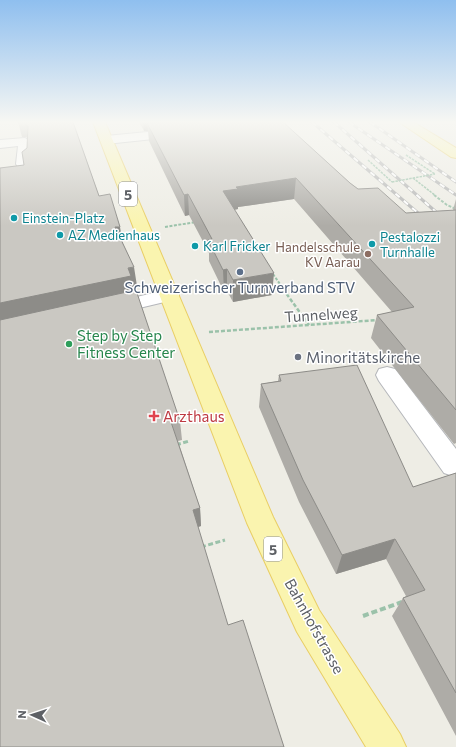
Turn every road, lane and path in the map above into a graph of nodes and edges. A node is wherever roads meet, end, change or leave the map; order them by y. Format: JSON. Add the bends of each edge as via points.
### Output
{"nodes":[{"id":1,"x":24,"y":157,"type":"edge"},
{"id":2,"x":113,"y":157,"type":"edge"},
{"id":3,"x":409,"y":157,"type":"edge"},
{"id":4,"x":368,"y":160,"type":"dead end"},
{"id":5,"x":23,"y":164,"type":"edge"},
{"id":6,"x":413,"y":178,"type":"junction"},
{"id":7,"x":447,"y":205,"type":"junction"},
{"id":8,"x":456,"y":209,"type":"edge"},
{"id":9,"x":450,"y":212,"type":"edge"},
{"id":10,"x":202,"y":221,"type":"edge"},
{"id":11,"x":162,"y":228,"type":"dead end"},
{"id":12,"x":268,"y":268,"type":"edge"},
{"id":13,"x":170,"y":295,"type":"junction"},
{"id":14,"x":92,"y":313,"type":"edge"},
{"id":15,"x":379,"y":320,"type":"edge"},
{"id":16,"x":309,"y":326,"type":"junction"},
{"id":17,"x":187,"y":338,"type":"junction"},
{"id":18,"x":387,"y":375,"type":"dead end"},
{"id":19,"x":189,"y":441,"type":"dead end"},
{"id":20,"x":175,"y":445,"type":"edge"},
{"id":21,"x":453,"y":465,"type":"dead end"},
{"id":22,"x":225,"y":540,"type":"dead end"},
{"id":23,"x":201,"y":547,"type":"edge"},
{"id":24,"x":407,"y":600,"type":"edge"},
{"id":25,"x":363,"y":616,"type":"dead end"},
{"id":26,"x":387,"y":747,"type":"edge"}],
"edges":[{"from":1,"to":5,"type":"street"},
{"from":2,"to":13,"type":"main road","name":"Bahnhofstrasse","number":"5"},
{"from":3,"to":6,"type":"path","bridge":true,"via":[[435,174]]},
{"from":4,"to":6,"type":"path","bridge":true,"via":[[392,182]]},
{"from":6,"to":7,"type":"path"},
{"from":7,"to":8,"type":"path"},
{"from":7,"to":9,"type":"path"},
{"from":10,"to":11,"type":"path"},
{"from":12,"to":16,"type":"path"},
{"from":13,"to":14,"type":"street"},
{"from":13,"to":17,"type":"main road","name":"Bahnhofstrasse","number":"5"},
{"from":15,"to":16,"type":"path","name":"Tunnelweg"},
{"from":16,"to":17,"type":"path","name":"Tunnelweg","via":[[210,332]]},
{"from":17,"to":26,"type":"main road","name":"Bahnhofstrasse","number":"5","via":[[278,560],[308,621]]},
{"from":18,"to":21,"type":"street"},
{"from":19,"to":20,"type":"path"},
{"from":22,"to":23,"type":"path"},
{"from":24,"to":25,"type":"path"}]}
